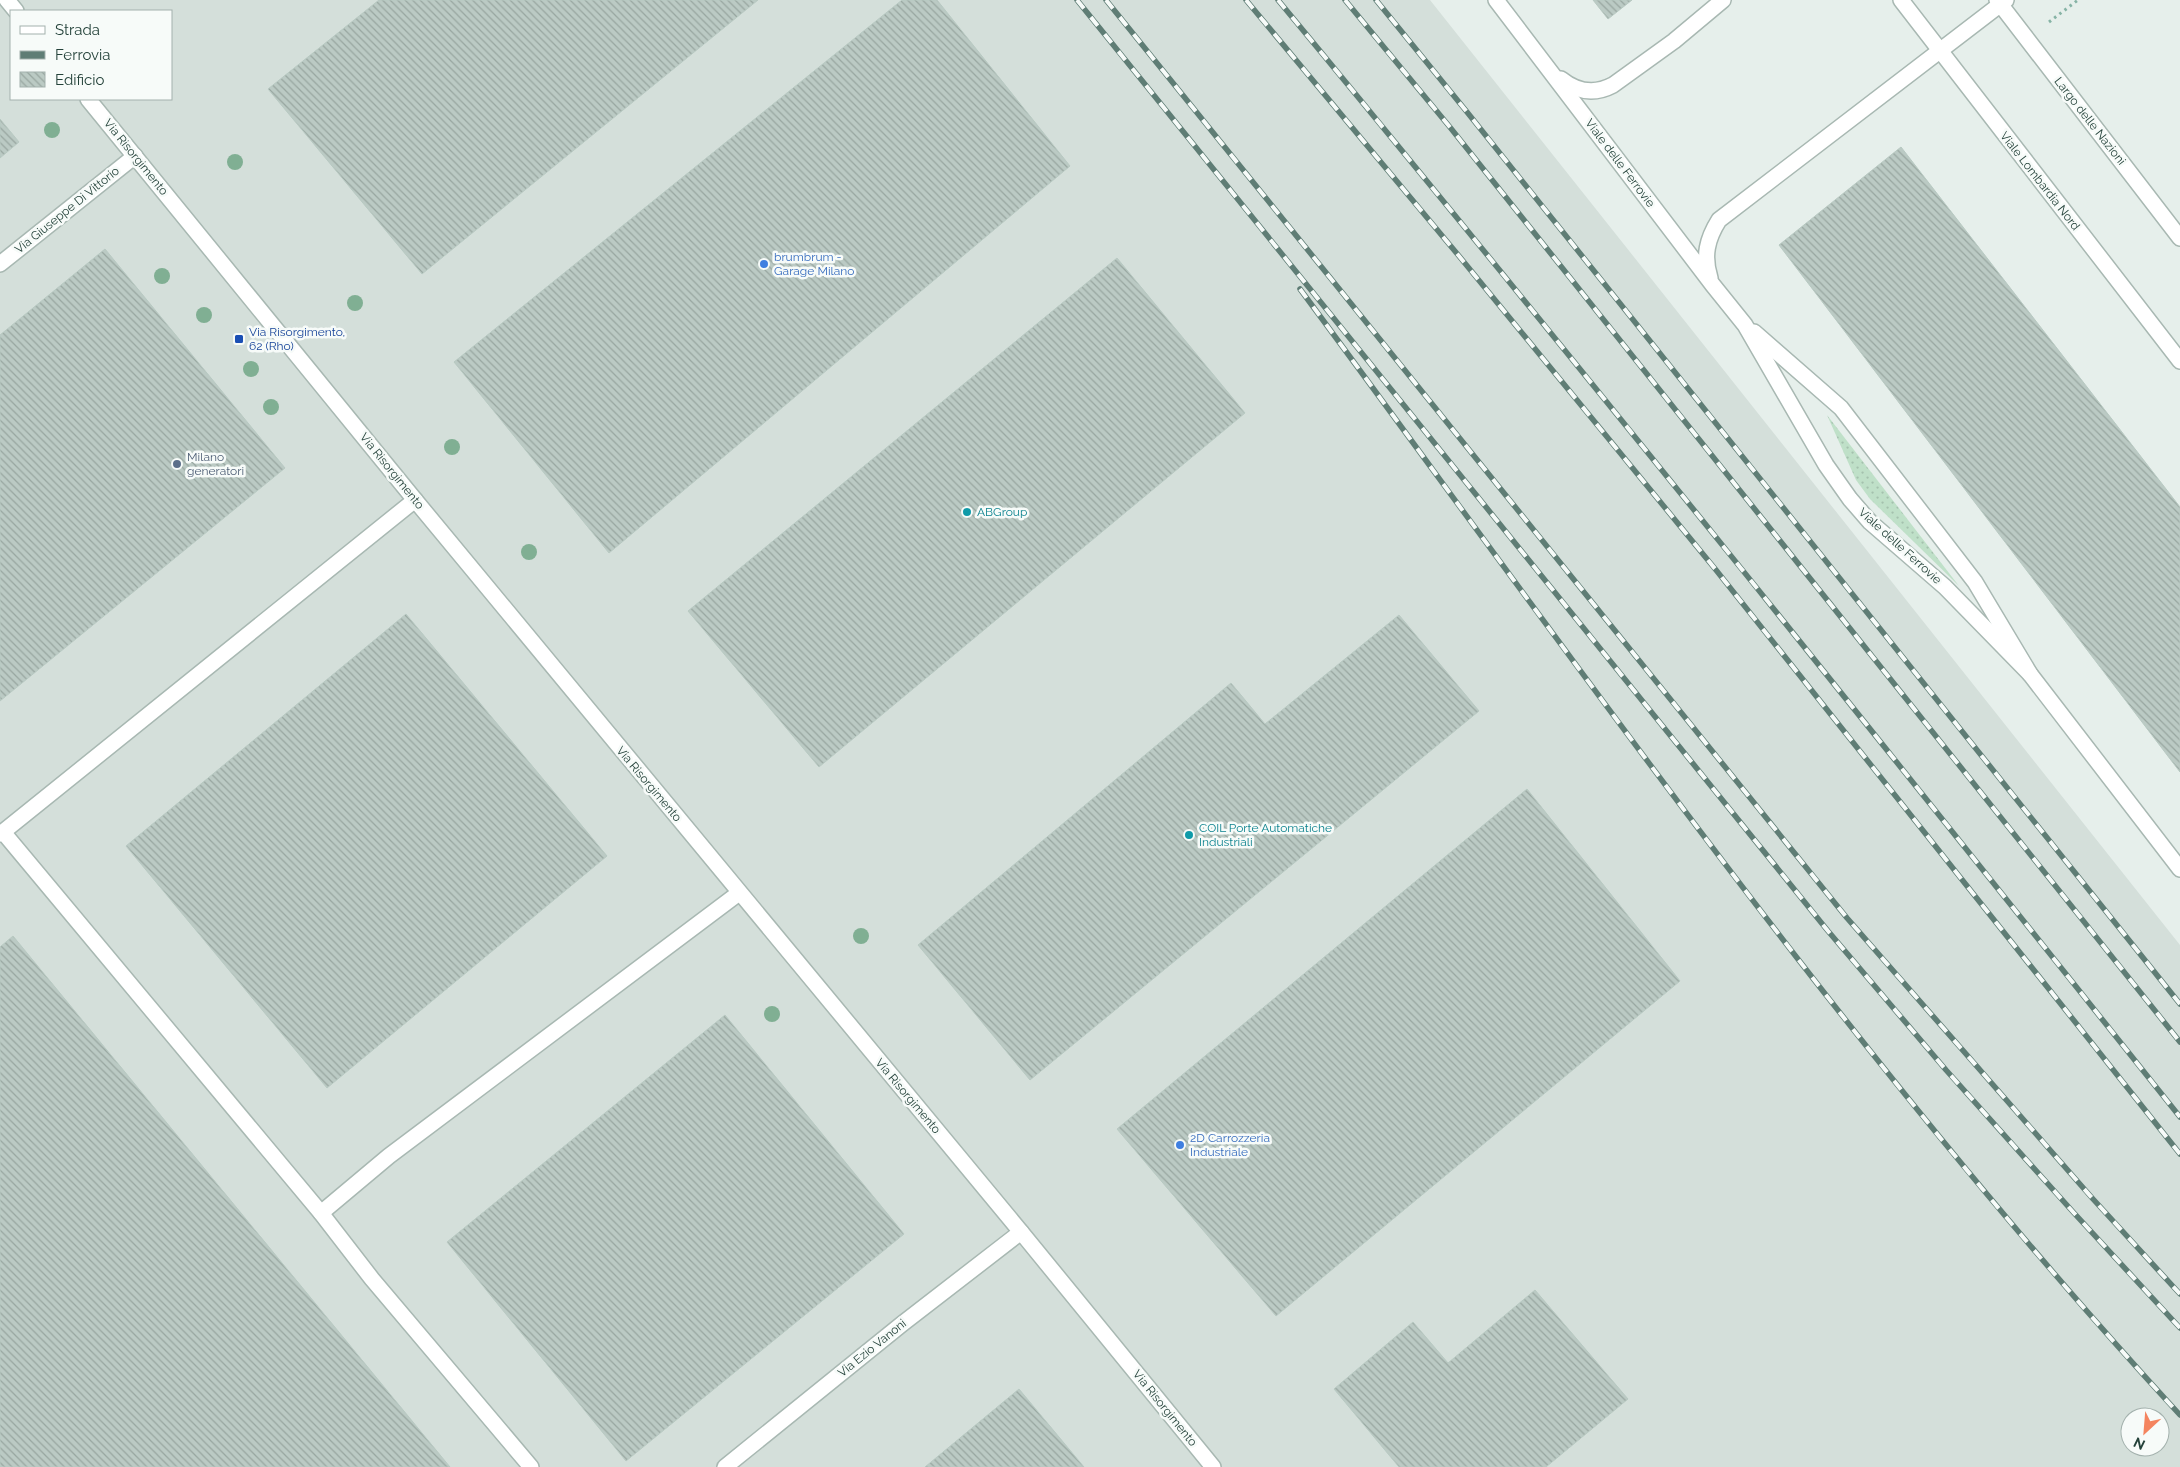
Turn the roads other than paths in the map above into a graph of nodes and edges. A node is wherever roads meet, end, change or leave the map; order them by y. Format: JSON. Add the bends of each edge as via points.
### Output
{"nodes":[{"id":1,"x":7,"y":0,"type":"edge"},
{"id":2,"x":1496,"y":0,"type":"edge"},
{"id":3,"x":1723,"y":0,"type":"edge"},
{"id":4,"x":1901,"y":0,"type":"edge"},
{"id":5,"x":2001,"y":2,"type":"edge"},
{"id":6,"x":15,"y":10,"type":"edge"},
{"id":7,"x":1940,"y":51,"type":"junction"},
{"id":8,"x":1549,"y":69,"type":"junction"},
{"id":9,"x":89,"y":100,"type":"edge"},
{"id":10,"x":135,"y":156,"type":"junction"},
{"id":11,"x":2180,"y":238,"type":"edge"},
{"id":12,"x":0,"y":264,"type":"edge"},
{"id":13,"x":1712,"y":284,"type":"junction"},
{"id":14,"x":1745,"y":325,"type":"junction"},
{"id":15,"x":2180,"y":361,"type":"edge"},
{"id":16,"x":415,"y":500,"type":"junction"},
{"id":17,"x":2030,"y":674,"type":"junction"},
{"id":18,"x":1,"y":833,"type":"edge"},
{"id":19,"x":2180,"y":869,"type":"edge"},
{"id":20,"x":739,"y":893,"type":"junction"},
{"id":21,"x":322,"y":1213,"type":"junction"},
{"id":22,"x":1021,"y":1232,"type":"junction"},
{"id":23,"x":530,"y":1467,"type":"edge"},
{"id":24,"x":725,"y":1467,"type":"edge"},
{"id":25,"x":1213,"y":1467,"type":"edge"}],
"edges":[{"from":1,"to":6,"type":"street"},
{"from":2,"to":8,"type":"street","name":"Viale delle Ferrovie"},
{"from":3,"to":8,"type":"street","via":[[1674,41],[1602,91],[1580,90]]},
{"from":4,"to":7,"type":"street","name":"Viale Lombardia Nord"},
{"from":5,"to":7,"type":"street"},
{"from":5,"to":11,"type":"street","name":"Largo delle Nazioni"},
{"from":7,"to":13,"type":"street","via":[[1719,220],[1711,232],[1706,255]]},
{"from":7,"to":15,"type":"street","name":"Viale Lombardia Nord"},
{"from":8,"to":13,"type":"street","name":"Viale delle Ferrovie"},
{"from":9,"to":10,"type":"street","name":"Via Risorgimento"},
{"from":10,"to":12,"type":"street","name":"Via Giuseppe Di Vittorio"},
{"from":10,"to":16,"type":"street","name":"Via Risorgimento"},
{"from":13,"to":14,"type":"street","name":"Viale delle Ferrovie"},
{"from":14,"to":17,"type":"street","name":"Viale delle Ferrovie","via":[[1841,408],[1975,582]]},
{"from":14,"to":17,"type":"street","name":"Viale delle Ferrovie","via":[[1826,465],[1850,499],[1870,522],[1945,587]]},
{"from":16,"to":18,"type":"street"},
{"from":16,"to":20,"type":"street","name":"Via Risorgimento"},
{"from":17,"to":19,"type":"street","name":"Viale delle Ferrovie"},
{"from":18,"to":21,"type":"street"},
{"from":20,"to":21,"type":"street","via":[[389,1156]]},
{"from":20,"to":22,"type":"street","name":"Via Risorgimento"},
{"from":21,"to":23,"type":"street"},
{"from":22,"to":24,"type":"street","name":"Via Ezio Vanoni"},
{"from":22,"to":25,"type":"street","name":"Via Risorgimento"}]}
